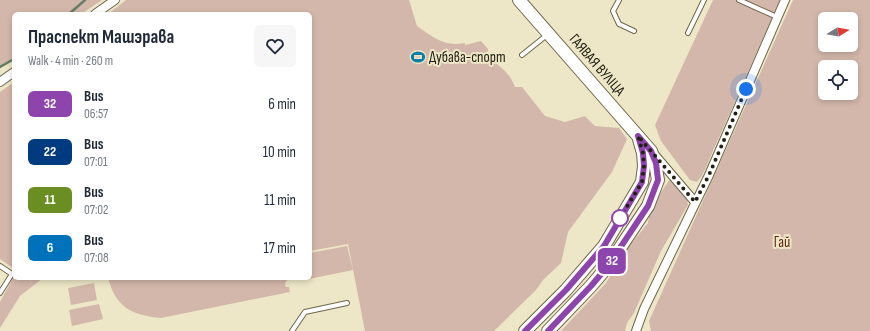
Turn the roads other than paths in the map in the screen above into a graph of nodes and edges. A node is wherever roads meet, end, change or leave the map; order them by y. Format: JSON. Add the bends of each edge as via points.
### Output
{"nodes":[{"id":1,"x":115,"y":0,"type":"edge"},
{"id":2,"x":519,"y":0,"type":"edge"},
{"id":3,"x":619,"y":0,"type":"edge"},
{"id":4,"x":704,"y":0,"type":"edge"},
{"id":5,"x":739,"y":0,"type":"edge"},
{"id":6,"x":784,"y":0,"type":"edge"},
{"id":7,"x":98,"y":12,"type":"edge"},
{"id":8,"x":777,"y":17,"type":"junction"},
{"id":9,"x":634,"y":31,"type":"dead end"},
{"id":10,"x":549,"y":33,"type":"junction"},
{"id":11,"x":688,"y":33,"type":"dead end"},
{"id":12,"x":522,"y":55,"type":"dead end"},
{"id":13,"x":12,"y":73,"type":"edge"},
{"id":14,"x":0,"y":82,"type":"edge"},
{"id":15,"x":638,"y":136,"type":"junction"},
{"id":16,"x":651,"y":151,"type":"junction"},
{"id":17,"x":695,"y":202,"type":"junction"},
{"id":18,"x":0,"y":266,"type":"edge"},
{"id":19,"x":0,"y":293,"type":"edge"},
{"id":20,"x":347,"y":303,"type":"dead end"},
{"id":21,"x":292,"y":331,"type":"edge"},
{"id":22,"x":525,"y":331,"type":"edge"},
{"id":23,"x":548,"y":331,"type":"edge"},
{"id":24,"x":636,"y":331,"type":"edge"}],
"edges":[{"from":1,"to":7,"type":"street"},
{"from":2,"to":10,"type":"main road","name":"ГАЯВАЯ ВУЛІЦА"},
{"from":3,"to":9,"type":"lane","via":[[613,10],[619,24]]},
{"from":4,"to":11,"type":"lane"},
{"from":5,"to":8,"type":"lane"},
{"from":6,"to":8,"type":"street"},
{"from":8,"to":17,"type":"street"},
{"from":10,"to":12,"type":"lane"},
{"from":10,"to":15,"type":"main road","name":"ГАЯВАЯ ВУЛІЦА"},
{"from":13,"to":14,"type":"street"},
{"from":15,"to":16,"type":"main road","name":"ГАЯВАЯ ВУЛІЦА"},
{"from":15,"to":22,"type":"main road","via":[[643,153],[642,182],[604,246],[566,290]]},
{"from":16,"to":17,"type":"street"},
{"from":16,"to":23,"type":"main road","via":[[656,163],[658,180],[648,206],[608,266]]},
{"from":17,"to":24,"type":"street"},
{"from":18,"to":19,"type":"lane","via":[[12,274]]},
{"from":20,"to":21,"type":"lane","via":[[305,312]]}]}
